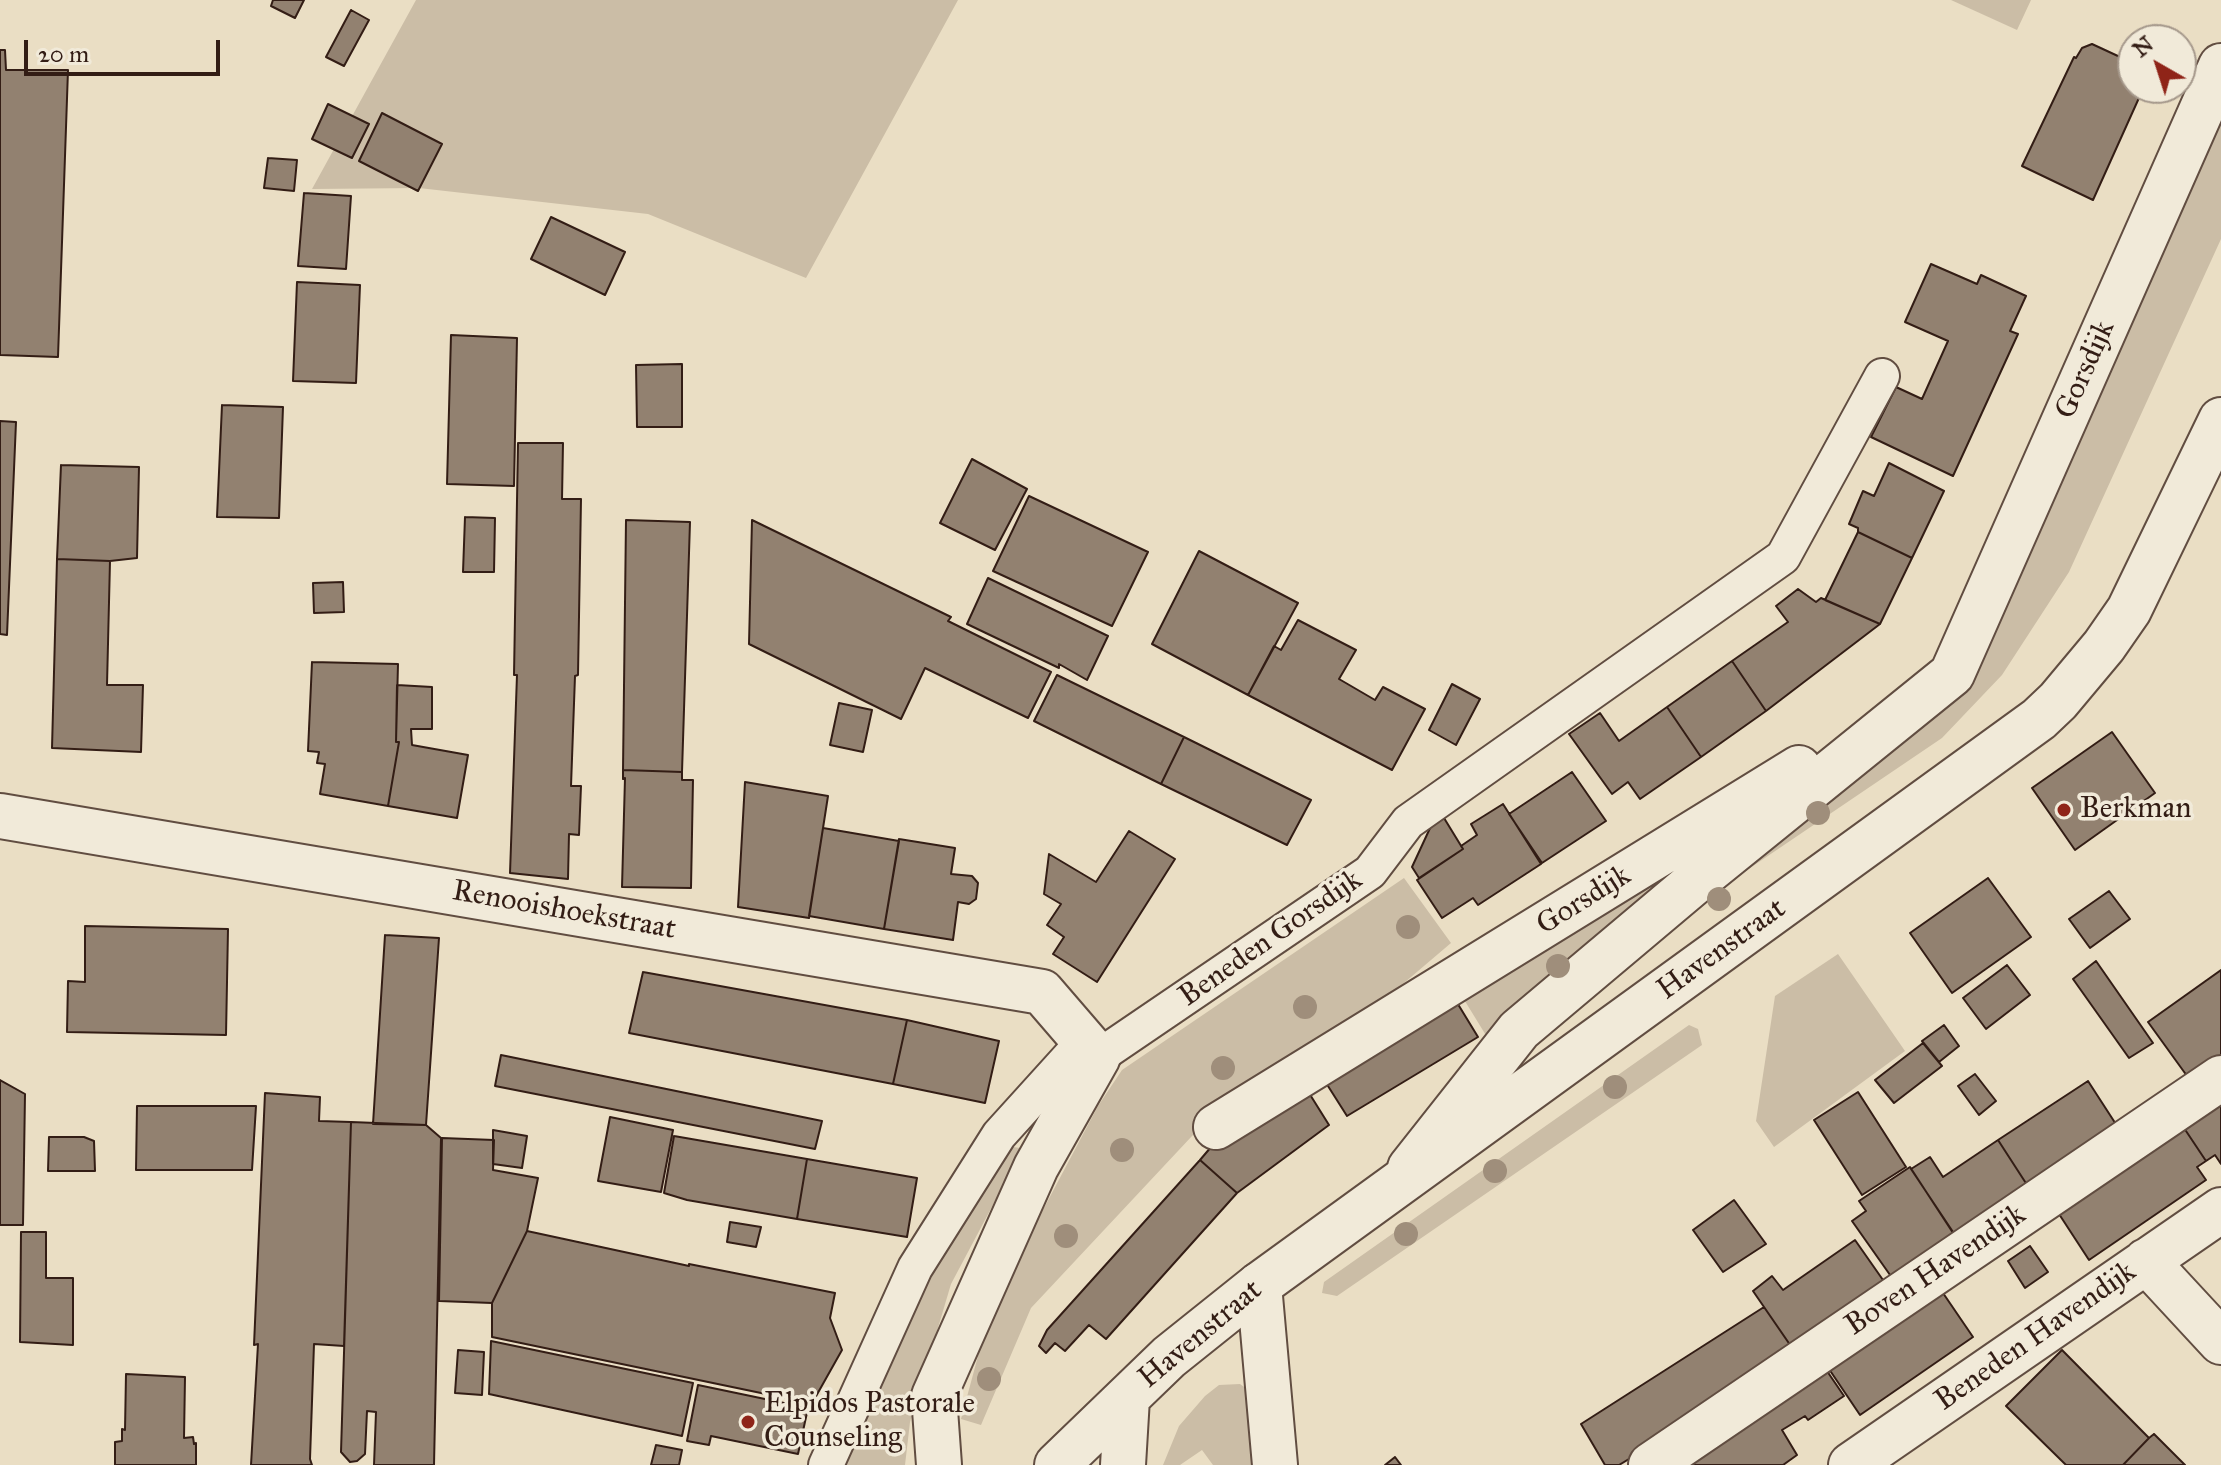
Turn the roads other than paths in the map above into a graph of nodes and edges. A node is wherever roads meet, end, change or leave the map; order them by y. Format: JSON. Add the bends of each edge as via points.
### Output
{"nodes":[{"id":1,"x":2221,"y":66,"type":"edge"},
{"id":2,"x":1882,"y":376,"type":"dead end"},
{"id":3,"x":2221,"y":420,"type":"edge"},
{"id":4,"x":1952,"y":674,"type":"junction"},
{"id":5,"x":0,"y":816,"type":"edge"},
{"id":6,"x":1092,"y":1048,"type":"junction"},
{"id":7,"x":2221,"y":1078,"type":"edge"},
{"id":8,"x":1216,"y":1127,"type":"dead end"},
{"id":9,"x":1400,"y":1181,"type":"junction"},
{"id":10,"x":2221,"y":1210,"type":"edge"},
{"id":11,"x":2146,"y":1261,"type":"junction"},
{"id":12,"x":1259,"y":1285,"type":"junction"},
{"id":13,"x":2221,"y":1342,"type":"edge"},
{"id":14,"x":1127,"y":1398,"type":"junction"},
{"id":15,"x":826,"y":1465,"type":"edge"},
{"id":16,"x":939,"y":1465,"type":"edge"},
{"id":17,"x":1057,"y":1465,"type":"edge"},
{"id":18,"x":1123,"y":1465,"type":"edge"},
{"id":19,"x":1275,"y":1465,"type":"edge"},
{"id":20,"x":1651,"y":1465,"type":"edge"},
{"id":21,"x":1851,"y":1465,"type":"edge"}],
"edges":[{"from":1,"to":4,"type":"street","name":"Gorsdijk"},
{"from":2,"to":6,"type":"lane","name":"Beneden Gorsdijk","via":[[1783,557],[1408,822],[1370,872]]},
{"from":3,"to":9,"type":"street","name":"Havenstraat","via":[[2129,610],[2039,719]]},
{"from":4,"to":8,"type":"street","name":"Gorsdijk"},
{"from":4,"to":9,"type":"street","name":"Gorsdijk","via":[[1519,1030]]},
{"from":5,"to":6,"type":"street","name":"Renooishoekstraat","via":[[1042,992]]},
{"from":6,"to":15,"type":"lane","name":"Beneden Gorsdijk","via":[[999,1135],[915,1268]]},
{"from":6,"to":16,"type":"street","name":"Beneden Gorsdijk","via":[[934,1396]]},
{"from":7,"to":20,"type":"street","name":"Boven Havendijk"},
{"from":9,"to":12,"type":"street","name":"Havenstraat"},
{"from":10,"to":11,"type":"street","name":"Beneden Havendijk"},
{"from":11,"to":13,"type":"street"},
{"from":11,"to":21,"type":"street","name":"Beneden Havendijk"},
{"from":12,"to":14,"type":"street","name":"Havenstraat"},
{"from":12,"to":19,"type":"street"},
{"from":14,"to":17,"type":"street","name":"Havenstraat"},
{"from":14,"to":18,"type":"street","name":"Havenstraat"}]}
